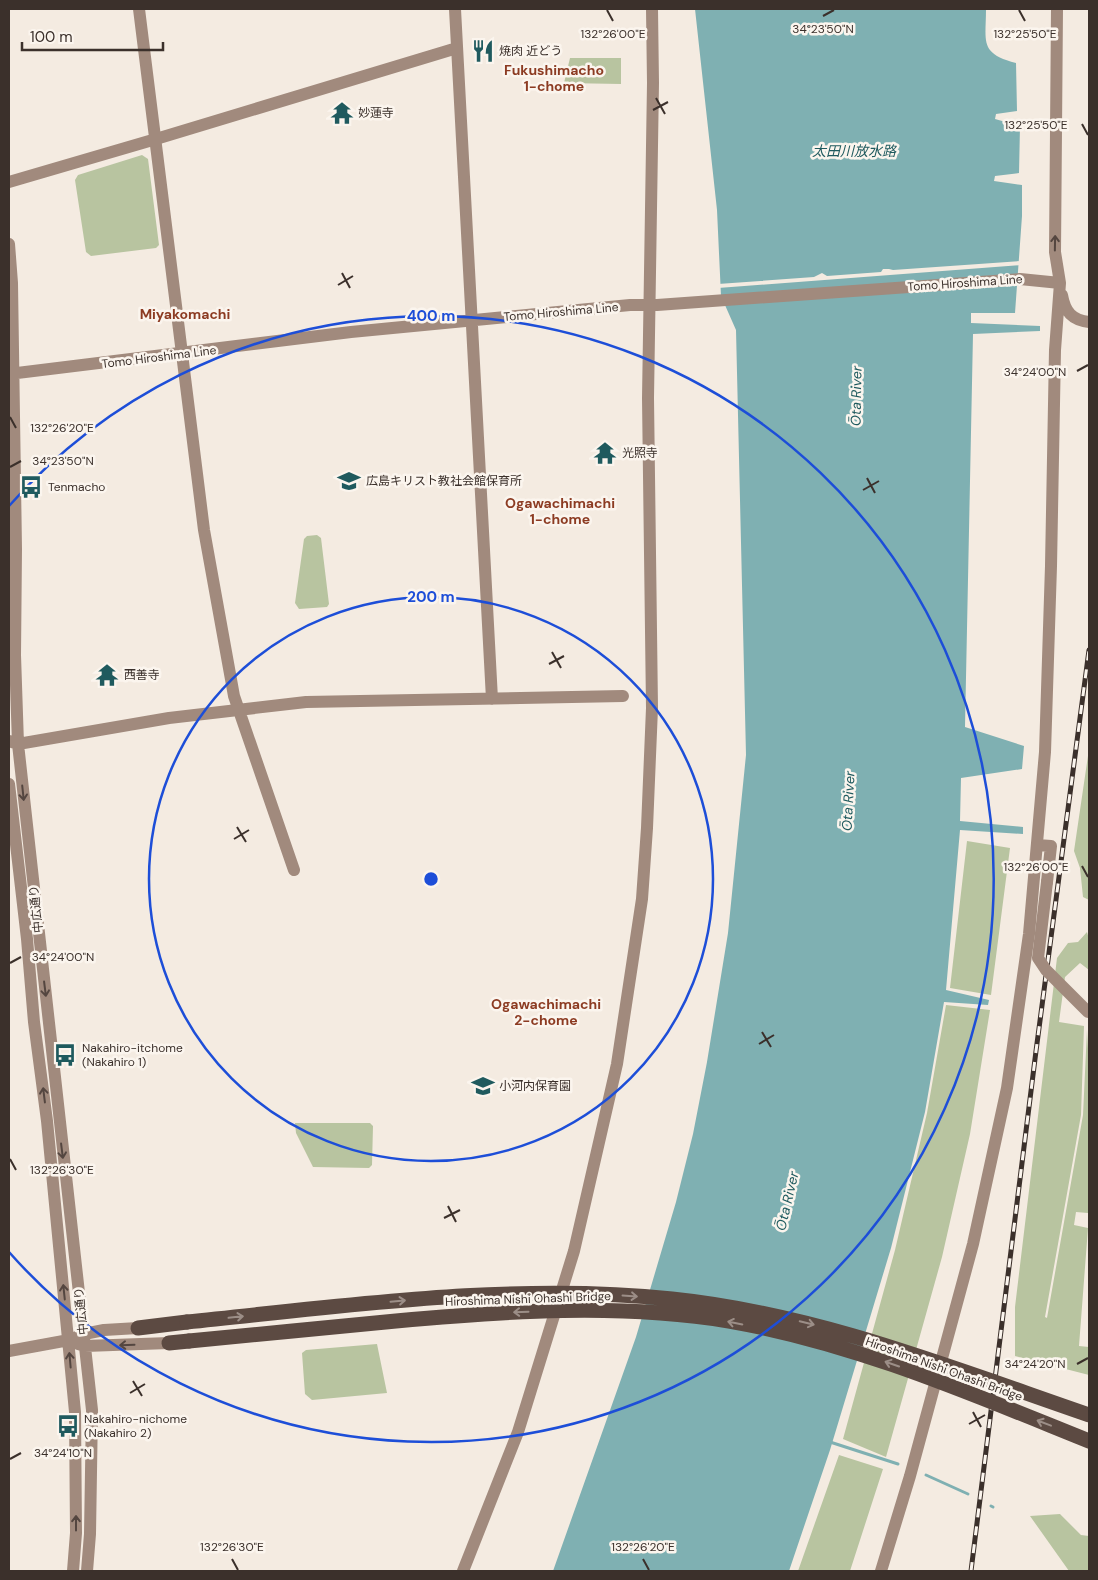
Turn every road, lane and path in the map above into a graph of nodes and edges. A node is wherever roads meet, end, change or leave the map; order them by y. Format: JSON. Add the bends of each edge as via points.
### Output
{"nodes":[{"id":1,"x":139,"y":9,"type":"edge"},
{"id":2,"x":455,"y":9,"type":"edge"},
{"id":3,"x":652,"y":9,"type":"edge"},
{"id":4,"x":1056,"y":9,"type":"edge"},
{"id":5,"x":457,"y":48,"type":"junction"},
{"id":6,"x":156,"y":139,"type":"junction"},
{"id":7,"x":9,"y":182,"type":"edge"},
{"id":8,"x":9,"y":244,"type":"edge"},
{"id":9,"x":1054,"y":282,"type":"junction"},
{"id":10,"x":653,"y":305,"type":"junction"},
{"id":11,"x":471,"y":320,"type":"junction"},
{"id":12,"x":1089,"y":322,"type":"edge"},
{"id":13,"x":182,"y":354,"type":"junction"},
{"id":14,"x":11,"y":374,"type":"edge"},
{"id":15,"x":623,"y":696,"type":"dead end"},
{"id":16,"x":492,"y":698,"type":"junction"},
{"id":17,"x":239,"y":711,"type":"junction"},
{"id":18,"x":13,"y":743,"type":"edge"},
{"id":19,"x":9,"y":784,"type":"edge"},
{"id":20,"x":1037,"y":845,"type":"junction"},
{"id":21,"x":294,"y":870,"type":"dead end"},
{"id":22,"x":1088,"y":1014,"type":"edge"},
{"id":23,"x":138,"y":1328,"type":"joint"},
{"id":24,"x":68,"y":1340,"type":"junction"},
{"id":25,"x":84,"y":1340,"type":"junction"},
{"id":26,"x":169,"y":1343,"type":"joint"},
{"id":27,"x":9,"y":1351,"type":"edge"},
{"id":28,"x":1089,"y":1415,"type":"edge"},
{"id":29,"x":1089,"y":1441,"type":"edge"},
{"id":30,"x":73,"y":1571,"type":"edge"},
{"id":31,"x":87,"y":1571,"type":"edge"},
{"id":32,"x":463,"y":1571,"type":"edge"},
{"id":33,"x":881,"y":1571,"type":"edge"}],
"edges":[{"from":1,"to":6,"type":"street"},
{"from":2,"to":5,"type":"street"},
{"from":3,"to":10,"type":"street"},
{"from":9,"to":4,"type":"street","one_way":true},
{"from":5,"to":6,"type":"street"},
{"from":5,"to":11,"type":"street"},
{"from":6,"to":7,"type":"street"},
{"from":6,"to":13,"type":"street"},
{"from":8,"to":14,"type":"street","name":"中広通り"},
{"from":9,"to":10,"type":"street","name":"Tomo Hiroshima Line","via":[[1020,279]]},
{"from":9,"to":12,"type":"street","via":[[1066,311],[1073,318]]},
{"from":9,"to":20,"type":"street","via":[[1051,566],[1045,752]]},
{"from":10,"to":11,"type":"street","name":"Tomo Hiroshima Line"},
{"from":10,"to":32,"type":"street","via":[[648,398],[652,708],[647,837],[634,961],[617,1064],[574,1251],[518,1432]]},
{"from":11,"to":13,"type":"street","name":"Tomo Hiroshima Line"},
{"from":11,"to":16,"type":"street"},
{"from":13,"to":14,"type":"street","name":"Tomo Hiroshima Line"},
{"from":13,"to":17,"type":"street","via":[[204,530]]},
{"from":14,"to":18,"type":"street","name":"中広通り","via":[[16,549]]},
{"from":15,"to":16,"type":"street"},
{"from":16,"to":17,"type":"street","via":[[306,702]]},
{"from":17,"to":18,"type":"street","via":[[169,718]]},
{"from":17,"to":21,"type":"street"},
{"from":18,"to":25,"type":"street","name":"中広通り","one_way":true},
{"from":24,"to":19,"type":"street","one_way":true},
{"from":20,"to":22,"type":"street","bridge":true,"via":[[1051,846],[1038,958]]},
{"from":20,"to":33,"type":"street","via":[[1030,934],[1006,1088],[977,1225]]},
{"from":23,"to":25,"type":"street","via":[[104,1330]]},
{"from":23,"to":28,"type":"highway","name":"Hiroshima Nishi Ohashi Bridge","one_way":true,"bridge":true,"via":[[438,1298],[574,1294],[672,1298],[839,1330]]},
{"from":24,"to":25,"type":"street"},
{"from":24,"to":27,"type":"street"},
{"from":30,"to":24,"type":"street","one_way":true,"via":[[76,1533],[75,1412]]},
{"from":26,"to":25,"type":"street","one_way":true},
{"from":25,"to":31,"type":"street","name":"中広通り","via":[[92,1410]]},
{"from":29,"to":26,"type":"highway","name":"Hiroshima Nishi Ohashi Bridge","one_way":true,"bridge":true,"via":[[856,1352],[729,1321],[670,1314],[573,1310],[482,1314]]}]}
